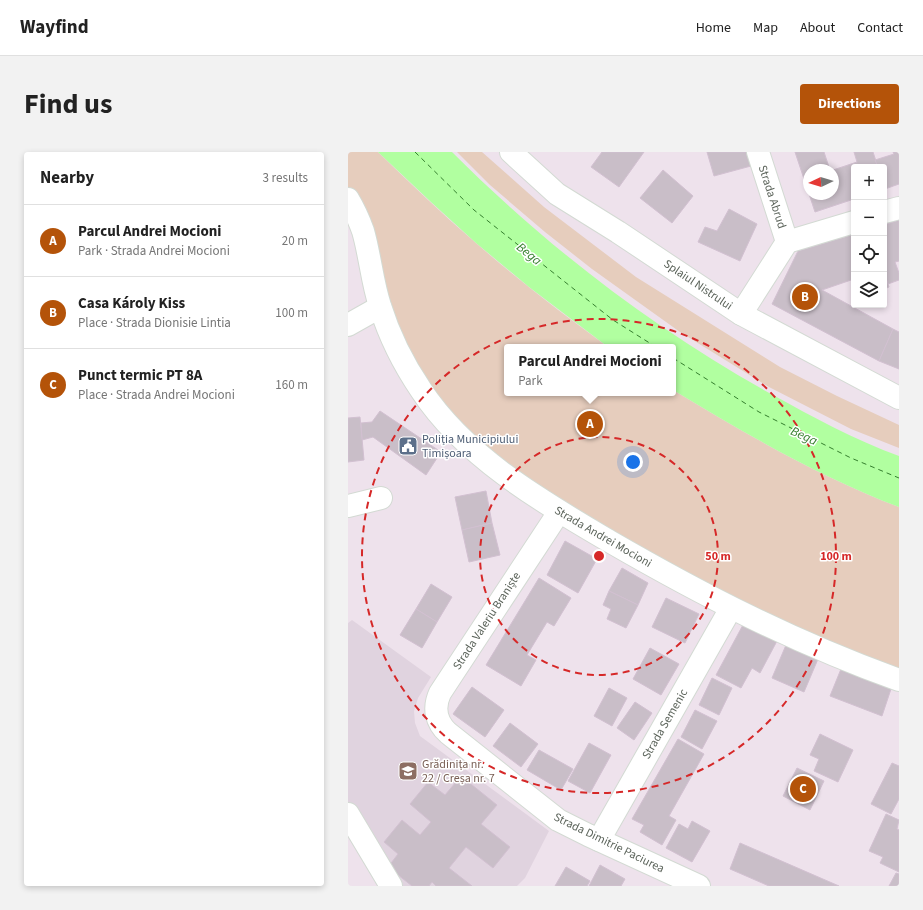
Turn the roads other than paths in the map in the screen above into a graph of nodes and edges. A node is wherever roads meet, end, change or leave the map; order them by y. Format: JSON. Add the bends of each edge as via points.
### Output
{"nodes":[{"id":1,"x":511,"y":152,"type":"edge"},
{"id":2,"x":758,"y":152,"type":"edge"},
{"id":3,"x":348,"y":199,"type":"edge"},
{"id":4,"x":899,"y":208,"type":"edge"},
{"id":5,"x":887,"y":211,"type":"edge"},
{"id":6,"x":851,"y":223,"type":"edge"},
{"id":7,"x":787,"y":242,"type":"junction"},
{"id":8,"x":380,"y":307,"type":"junction"},
{"id":9,"x":741,"y":314,"type":"junction"},
{"id":10,"x":348,"y":325,"type":"edge"},
{"id":11,"x":899,"y":398,"type":"edge"},
{"id":12,"x":381,"y":498,"type":"dead end"},
{"id":13,"x":348,"y":506,"type":"edge"},
{"id":14,"x":559,"y":512,"type":"junction"},
{"id":15,"x":731,"y":608,"type":"junction"},
{"id":16,"x":899,"y":680,"type":"edge"},
{"id":17,"x":448,"y":733,"type":"joint"},
{"id":18,"x":348,"y":814,"type":"edge"},
{"id":19,"x":599,"y":840,"type":"junction"},
{"id":20,"x":391,"y":886,"type":"edge"},
{"id":21,"x":699,"y":886,"type":"edge"}],
"edges":[{"from":1,"to":9,"type":"street","name":"Splaiul Nistrului","via":[[557,194]]},
{"from":2,"to":7,"type":"street","name":"Strada Abrud"},
{"from":3,"to":8,"type":"street","name":"Strada Andrei Mocioni","via":[[363,233]]},
{"from":4,"to":5,"type":"street"},
{"from":6,"to":7,"type":"street"},
{"from":7,"to":9,"type":"street"},
{"from":8,"to":10,"type":"street"},
{"from":8,"to":14,"type":"street","name":"Strada Andrei Mocioni","via":[[401,357],[441,417],[505,475]]},
{"from":9,"to":11,"type":"street","name":"Splaiul Nistrului"},
{"from":12,"to":13,"type":"street"},
{"from":14,"to":15,"type":"street","name":"Strada Andrei Mocioni","via":[[680,582]]},
{"from":14,"to":17,"type":"street","name":"Strada Valeriu Braniște","via":[[440,693],[436,714]]},
{"from":15,"to":16,"type":"street","name":"Strada Andrei Mocioni","via":[[818,649]]},
{"from":15,"to":19,"type":"street","name":"Strada Semenic"},
{"from":17,"to":19,"type":"street","name":"Strada Dimitrie Paciurea","via":[[550,814]]},
{"from":18,"to":20,"type":"street"},
{"from":19,"to":21,"type":"street","name":"Strada Dimitrie Paciurea"}]}
